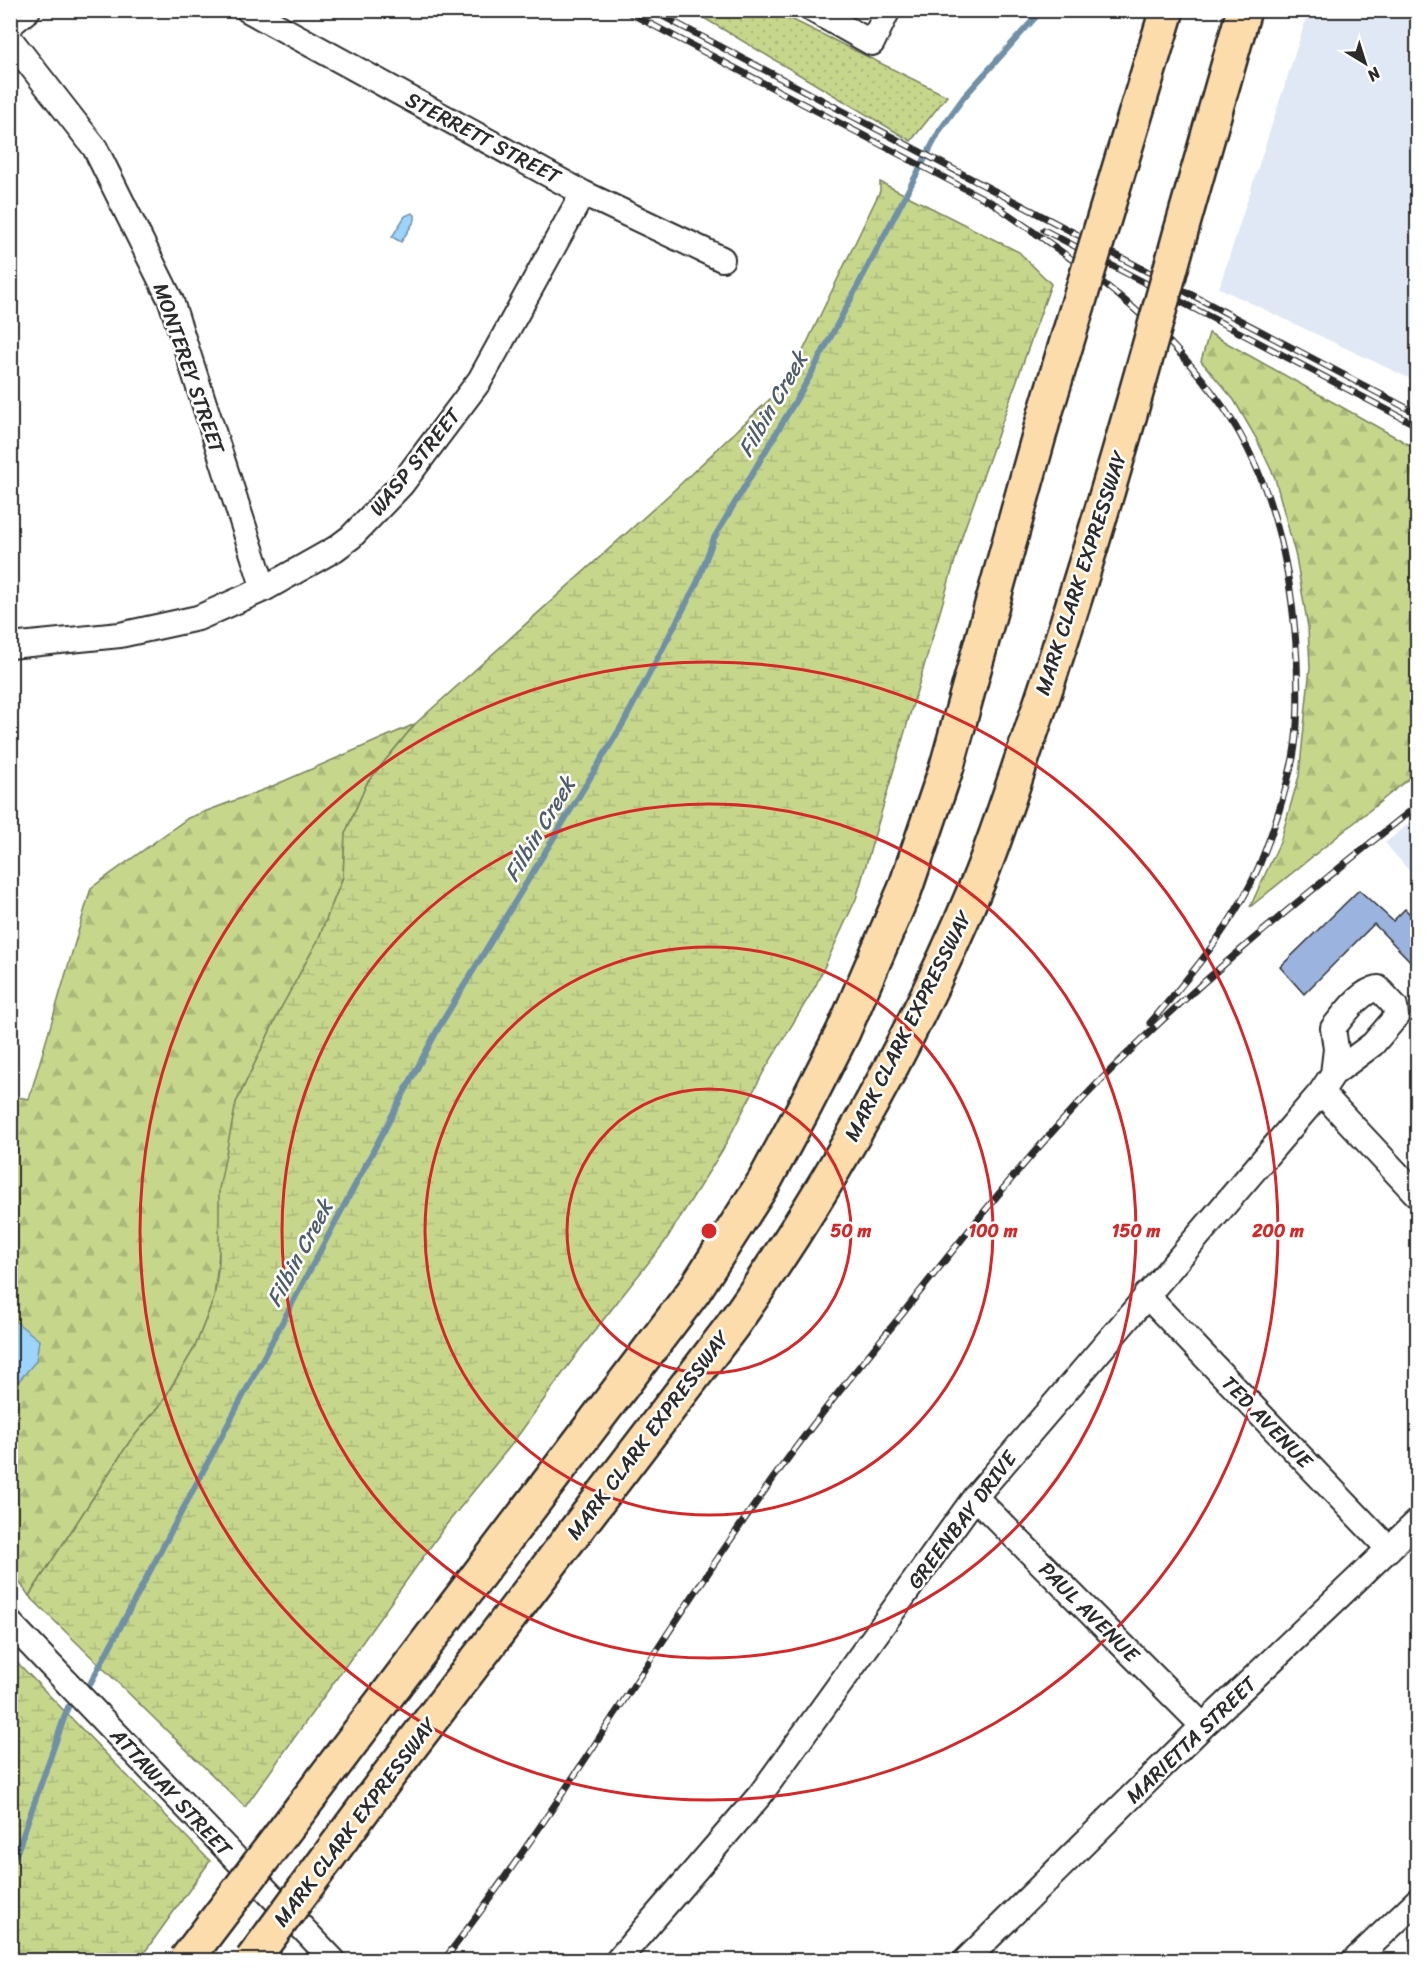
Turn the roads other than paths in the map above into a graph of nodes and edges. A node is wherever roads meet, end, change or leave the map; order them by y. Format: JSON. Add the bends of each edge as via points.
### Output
{"nodes":[{"id":1,"x":28,"y":10,"type":"edge"},
{"id":2,"x":248,"y":10,"type":"edge"},
{"id":3,"x":813,"y":10,"type":"edge"},
{"id":4,"x":888,"y":10,"type":"edge"},
{"id":5,"x":1150,"y":10,"type":"edge"},
{"id":6,"x":1167,"y":10,"type":"edge"},
{"id":7,"x":1244,"y":10,"type":"edge"},
{"id":8,"x":1253,"y":10,"type":"edge"},
{"id":9,"x":10,"y":25,"type":"edge"},
{"id":10,"x":10,"y":39,"type":"edge"},
{"id":11,"x":1221,"y":85,"type":"junction"},
{"id":12,"x":583,"y":192,"type":"junction"},
{"id":13,"x":1106,"y":207,"type":"junction"},
{"id":14,"x":722,"y":259,"type":"dead end"},
{"id":15,"x":264,"y":589,"type":"junction"},
{"id":16,"x":10,"y":646,"type":"edge"},
{"id":17,"x":1418,"y":1196,"type":"edge"},
{"id":18,"x":1146,"y":1295,"type":"junction"},
{"id":19,"x":975,"y":1497,"type":"junction"},
{"id":20,"x":1418,"y":1521,"type":"edge"},
{"id":21,"x":1389,"y":1549,"type":"junction"},
{"id":22,"x":10,"y":1623,"type":"edge"},
{"id":23,"x":1203,"y":1726,"type":"junction"},
{"id":24,"x":1418,"y":1900,"type":"edge"},
{"id":25,"x":186,"y":1960,"type":"edge"},
{"id":26,"x":252,"y":1960,"type":"edge"},
{"id":27,"x":333,"y":1960,"type":"edge"},
{"id":28,"x":618,"y":1960,"type":"edge"},
{"id":29,"x":966,"y":1960,"type":"edge"},
{"id":30,"x":1355,"y":1960,"type":"edge"}],
"edges":[{"from":1,"to":9,"type":"street"},
{"from":2,"to":12,"type":"street","name":"STERRETT STREET"},
{"from":3,"to":4,"type":"street","via":[[872,43]]},
{"from":5,"to":13,"type":"highway","bridge":true},
{"from":6,"to":13,"type":"highway","bridge":true},
{"from":7,"to":11,"type":"highway","name":"MARK CLARK EXPRESSWAY"},
{"from":8,"to":11,"type":"highway"},
{"from":10,"to":15,"type":"street","name":"MONTEREY STREET","via":[[95,148],[171,301]]},
{"from":11,"to":26,"type":"highway","name":"MARK CLARK EXPRESSWAY","bridge":true,"via":[[1131,415],[1004,814],[944,962],[887,1079],[778,1261],[732,1326]]},
{"from":12,"to":14,"type":"street","name":"STERRETT STREET"},
{"from":12,"to":15,"type":"street","name":"WASP STREET","via":[[480,380],[401,485],[351,537]]},
{"from":13,"to":25,"type":"highway","bridge":true,"via":[[930,819],[881,947],[805,1106],[764,1182],[694,1291]]},
{"from":15,"to":16,"type":"street","name":"WASP STREET","via":[[198,618],[120,635]]},
{"from":17,"to":18,"type":"street","name":"GREENBAY DRIVE","via":[[1327,1083]]},
{"from":18,"to":19,"type":"street","name":"GREENBAY DRIVE"},
{"from":18,"to":21,"type":"street","name":"TED AVENUE"},
{"from":19,"to":23,"type":"street","name":"PAUL AVENUE"},
{"from":19,"to":28,"type":"street","name":"GREENBAY DRIVE","via":[[760,1795]]},
{"from":20,"to":21,"type":"street","name":"MARIETTA STREET"},
{"from":21,"to":23,"type":"street","name":"MARIETTA STREET"},
{"from":22,"to":27,"type":"street","name":"ATTAWAY STREET"},
{"from":23,"to":29,"type":"street","name":"MARIETTA STREET"},
{"from":24,"to":30,"type":"street"}]}
